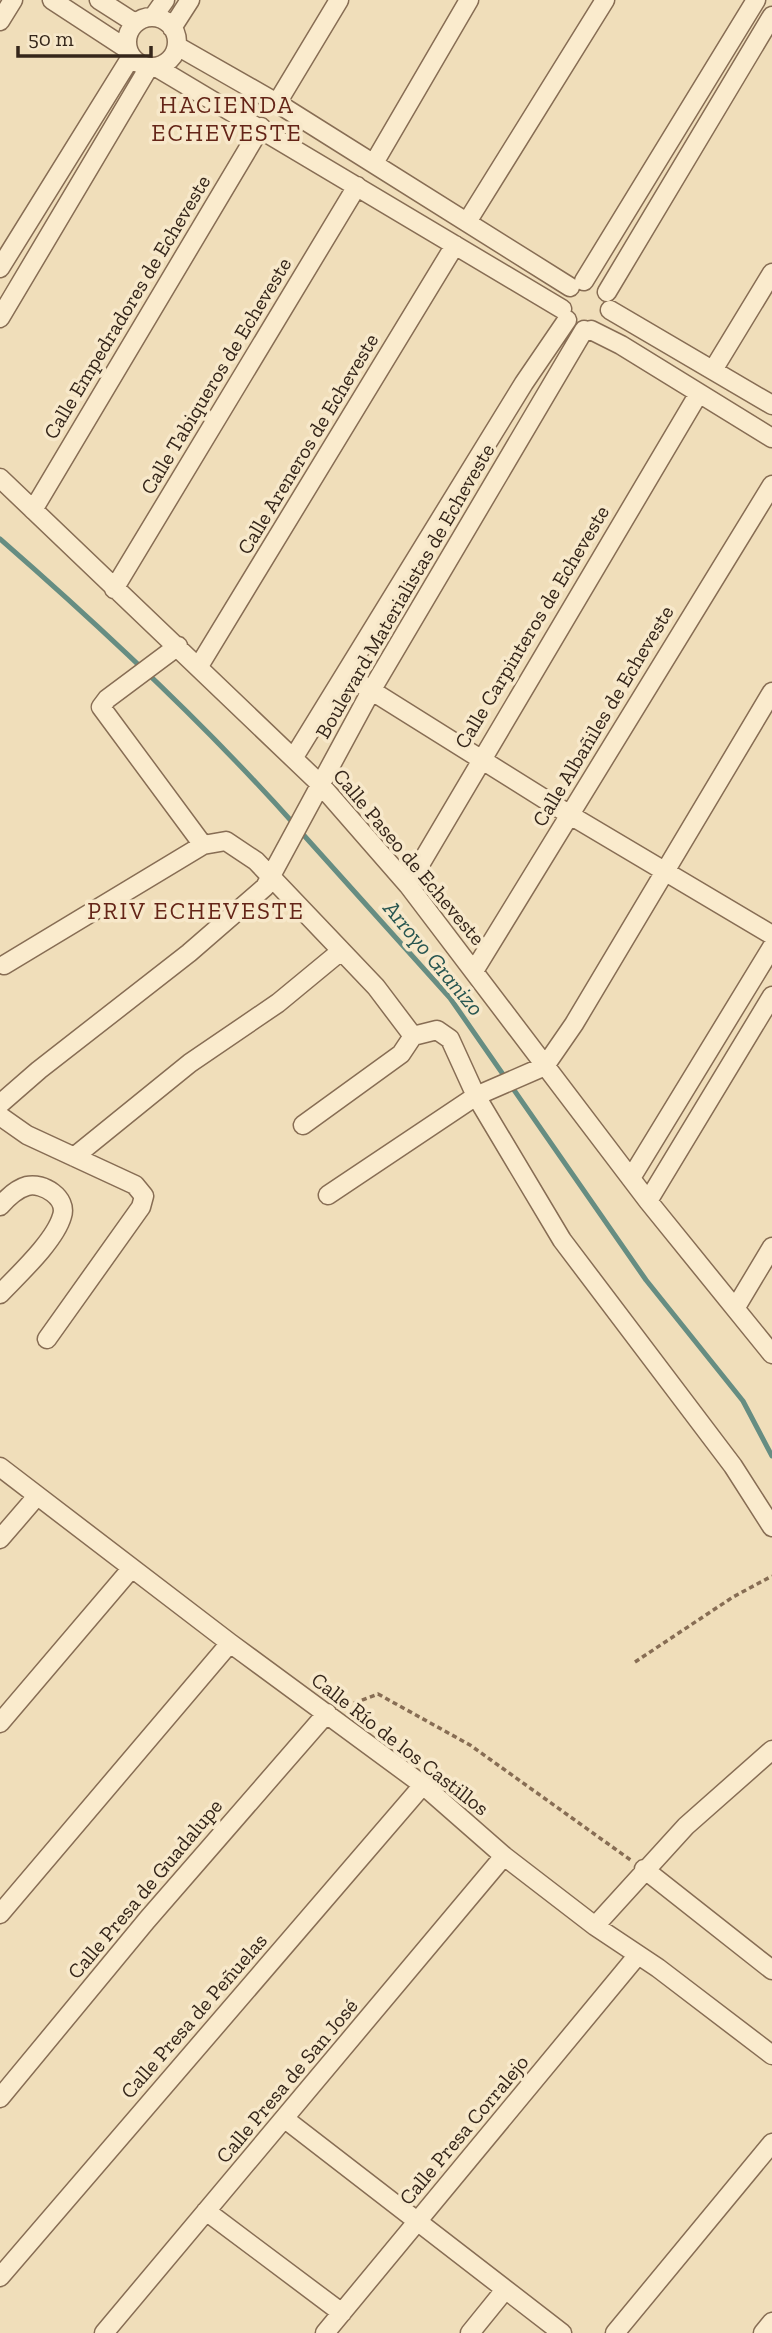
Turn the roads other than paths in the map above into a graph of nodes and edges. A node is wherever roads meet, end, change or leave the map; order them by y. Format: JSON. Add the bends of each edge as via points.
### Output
{"nodes":[{"id":1,"x":13,"y":0,"type":"edge"},
{"id":2,"x":51,"y":0,"type":"edge"},
{"id":3,"x":99,"y":0,"type":"edge"},
{"id":4,"x":165,"y":0,"type":"edge"},
{"id":5,"x":190,"y":0,"type":"edge"},
{"id":6,"x":339,"y":0,"type":"edge"},
{"id":7,"x":469,"y":0,"type":"edge"},
{"id":8,"x":605,"y":0,"type":"edge"},
{"id":9,"x":756,"y":0,"type":"edge"},
{"id":10,"x":772,"y":16,"type":"edge"},
{"id":11,"x":153,"y":17,"type":"junction"},
{"id":12,"x":0,"y":21,"type":"edge"},
{"id":13,"x":135,"y":23,"type":"junction"},
{"id":14,"x":172,"y":28,"type":"junction"},
{"id":15,"x":177,"y":46,"type":"junction"},
{"id":16,"x":129,"y":53,"type":"junction"},
{"id":17,"x":153,"y":67,"type":"junction"},
{"id":18,"x":277,"y":103,"type":"junction"},
{"id":19,"x":261,"y":127,"type":"junction"},
{"id":20,"x":374,"y":163,"type":"junction"},
{"id":21,"x":357,"y":186,"type":"junction"},
{"id":22,"x":467,"y":222,"type":"junction"},
{"id":23,"x":455,"y":245,"type":"junction"},
{"id":24,"x":0,"y":268,"type":"edge"},
{"id":25,"x":772,"y":272,"type":"edge"},
{"id":26,"x":577,"y":284,"type":"junction"},
{"id":27,"x":607,"y":292,"type":"junction"},
{"id":28,"x":610,"y":310,"type":"junction"},
{"id":29,"x":564,"y":315,"type":"junction"},
{"id":30,"x":0,"y":318,"type":"edge"},
{"id":31,"x":588,"y":330,"type":"junction"},
{"id":32,"x":713,"y":370,"type":"junction"},
{"id":33,"x":699,"y":393,"type":"junction"},
{"id":34,"x":772,"y":405,"type":"edge"},
{"id":35,"x":772,"y":438,"type":"edge"},
{"id":36,"x":0,"y":478,"type":"edge"},
{"id":37,"x":772,"y":485,"type":"edge"},
{"id":38,"x":33,"y":510,"type":"junction"},
{"id":39,"x":114,"y":589,"type":"junction"},
{"id":40,"x":178,"y":646,"type":"junction"},
{"id":41,"x":199,"y":666,"type":"junction"},
{"id":42,"x":345,"y":674,"type":"junction"},
{"id":43,"x":371,"y":691,"type":"junction"},
{"id":44,"x":772,"y":692,"type":"edge"},
{"id":45,"x":294,"y":757,"type":"junction"},
{"id":46,"x":480,"y":760,"type":"junction"},
{"id":47,"x":319,"y":783,"type":"junction"},
{"id":48,"x":570,"y":815,"type":"junction"},
{"id":49,"x":203,"y":845,"type":"junction"},
{"id":50,"x":666,"y":870,"type":"junction"},
{"id":51,"x":274,"y":872,"type":"junction"},
{"id":52,"x":408,"y":885,"type":"junction"},
{"id":53,"x":772,"y":935,"type":"edge"},
{"id":54,"x":772,"y":947,"type":"edge"},
{"id":55,"x":341,"y":951,"type":"junction"},
{"id":56,"x":4,"y":965,"type":"dead end"},
{"id":57,"x":474,"y":971,"type":"junction"},
{"id":58,"x":772,"y":996,"type":"edge"},
{"id":59,"x":413,"y":1036,"type":"junction"},
{"id":60,"x":545,"y":1066,"type":"junction"},
{"id":61,"x":483,"y":1092,"type":"junction"},
{"id":62,"x":0,"y":1104,"type":"edge"},
{"id":63,"x":0,"y":1116,"type":"edge"},
{"id":64,"x":303,"y":1125,"type":"dead end"},
{"id":65,"x":74,"y":1157,"type":"junction"},
{"id":66,"x":631,"y":1178,"type":"junction"},
{"id":67,"x":328,"y":1195,"type":"dead end"},
{"id":68,"x":648,"y":1201,"type":"junction"},
{"id":69,"x":0,"y":1206,"type":"edge"},
{"id":70,"x":772,"y":1247,"type":"edge"},
{"id":71,"x":0,"y":1294,"type":"edge"},
{"id":72,"x":736,"y":1307,"type":"junction"},
{"id":73,"x":47,"y":1339,"type":"dead end"},
{"id":74,"x":772,"y":1354,"type":"edge"},
{"id":75,"x":0,"y":1467,"type":"edge"},
{"id":76,"x":37,"y":1496,"type":"junction"},
{"id":77,"x":772,"y":1527,"type":"edge"},
{"id":78,"x":0,"y":1539,"type":"edge"},
{"id":79,"x":131,"y":1569,"type":"junction"},
{"id":80,"x":230,"y":1643,"type":"junction"},
{"id":81,"x":327,"y":1713,"type":"junction"},
{"id":82,"x":0,"y":1723,"type":"edge"},
{"id":83,"x":772,"y":1750,"type":"edge"},
{"id":84,"x":423,"y":1785,"type":"junction"},
{"id":85,"x":504,"y":1856,"type":"junction"},
{"id":86,"x":644,"y":1869,"type":"junction"},
{"id":87,"x":0,"y":1914,"type":"edge"},
{"id":88,"x":595,"y":1926,"type":"junction"},
{"id":89,"x":637,"y":1956,"type":"junction"},
{"id":90,"x":772,"y":1970,"type":"edge"},
{"id":91,"x":772,"y":2055,"type":"edge"},
{"id":92,"x":0,"y":2098,"type":"edge"},
{"id":93,"x":285,"y":2119,"type":"junction"},
{"id":94,"x":772,"y":2143,"type":"edge"},
{"id":95,"x":206,"y":2211,"type":"junction"},
{"id":96,"x":418,"y":2221,"type":"junction"},
{"id":97,"x":0,"y":2277,"type":"edge"},
{"id":98,"x":505,"y":2291,"type":"junction"},
{"id":99,"x":342,"y":2313,"type":"junction"},
{"id":100,"x":772,"y":2322,"type":"edge"},
{"id":101,"x":104,"y":2333,"type":"edge"},
{"id":102,"x":326,"y":2333,"type":"edge"},
{"id":103,"x":470,"y":2333,"type":"edge"},
{"id":104,"x":562,"y":2333,"type":"edge"},
{"id":105,"x":615,"y":2333,"type":"edge"},
{"id":106,"x":763,"y":2333,"type":"edge"}],
"edges":[{"from":1,"to":12,"type":"street"},
{"from":2,"to":16,"type":"street"},
{"from":3,"to":13,"type":"street"},
{"from":4,"to":11,"type":"street"},
{"from":5,"to":14,"type":"street"},
{"from":6,"to":18,"type":"street"},
{"from":7,"to":20,"type":"street"},
{"from":8,"to":22,"type":"street"},
{"from":9,"to":26,"type":"street"},
{"from":10,"to":27,"type":"street"},
{"from":11,"to":13,"type":"street"},
{"from":11,"to":14,"type":"street"},
{"from":13,"to":16,"type":"street","via":[[128,35]]},
{"from":14,"to":15,"type":"street"},
{"from":15,"to":17,"type":"street","via":[[170,60]]},
{"from":15,"to":18,"type":"street"},
{"from":16,"to":17,"type":"street"},
{"from":16,"to":24,"type":"street"},
{"from":17,"to":19,"type":"street"},
{"from":17,"to":30,"type":"street"},
{"from":18,"to":20,"type":"street"},
{"from":19,"to":21,"type":"street"},
{"from":19,"to":38,"type":"street","name":"Calle Empedradores de Echeveste"},
{"from":20,"to":22,"type":"street"},
{"from":21,"to":23,"type":"street"},
{"from":21,"to":39,"type":"street","name":"Calle Tabiqueros de Echeveste"},
{"from":22,"to":26,"type":"street"},
{"from":23,"to":29,"type":"street"},
{"from":23,"to":41,"type":"street","name":"Calle Areneros de Echeveste"},
{"from":25,"to":32,"type":"street"},
{"from":26,"to":27,"type":"street","via":[[597,283]]},
{"from":26,"to":29,"type":"street","via":[[563,297]]},
{"from":27,"to":28,"type":"street"},
{"from":28,"to":31,"type":"street","via":[[604,323]]},
{"from":28,"to":32,"type":"street"},
{"from":29,"to":31,"type":"street"},
{"from":29,"to":42,"type":"street","name":"Boulevard Materialistas de Echeveste"},
{"from":31,"to":33,"type":"street"},
{"from":31,"to":43,"type":"street","name":"Boulevard Materialistas de Echeveste"},
{"from":32,"to":34,"type":"street"},
{"from":33,"to":35,"type":"street"},
{"from":33,"to":46,"type":"street","name":"Calle Carpinteros de Echeveste"},
{"from":36,"to":38,"type":"street","name":"Calle Paseo de Echeveste"},
{"from":37,"to":48,"type":"street","name":"Calle Albañiles de Echeveste"},
{"from":38,"to":39,"type":"street","name":"Calle Paseo de Echeveste"},
{"from":39,"to":40,"type":"street","name":"Calle Paseo de Echeveste"},
{"from":40,"to":41,"type":"street","name":"Calle Paseo de Echeveste"},
{"from":40,"to":49,"type":"street","via":[[103,702],[102,709]]},
{"from":41,"to":45,"type":"street","name":"Calle Paseo de Echeveste"},
{"from":42,"to":43,"type":"street"},
{"from":42,"to":45,"type":"street","name":"Boulevard Materialistas de Echeveste"},
{"from":43,"to":46,"type":"street"},
{"from":43,"to":47,"type":"street","name":"Boulevard Materialistas de Echeveste"},
{"from":44,"to":50,"type":"street"},
{"from":45,"to":47,"type":"street","name":"Calle Paseo de Echeveste"},
{"from":46,"to":48,"type":"street"},
{"from":46,"to":52,"type":"street","name":"Calle Carpinteros de Echeveste"},
{"from":47,"to":51,"type":"street","name":"Boulevard Materialistas de Echeveste"},
{"from":47,"to":52,"type":"street","name":"Calle Paseo de Echeveste"},
{"from":48,"to":50,"type":"street"},
{"from":48,"to":57,"type":"street","name":"Calle Albañiles de Echeveste"},
{"from":49,"to":51,"type":"street","via":[[226,841]]},
{"from":49,"to":56,"type":"street"},
{"from":50,"to":53,"type":"street"},
{"from":50,"to":60,"type":"street"},
{"from":51,"to":55,"type":"street"},
{"from":51,"to":62,"type":"street","name":"Boulevard Materialistas de Echeveste","via":[[243,909]]},
{"from":52,"to":57,"type":"street","name":"Calle Paseo de Echeveste"},
{"from":54,"to":66,"type":"street"},
{"from":55,"to":59,"type":"street","via":[[394,1006]]},
{"from":55,"to":65,"type":"street","via":[[278,1003],[190,1063]]},
{"from":57,"to":60,"type":"street","name":"Calle Paseo de Echeveste"},
{"from":58,"to":68,"type":"street"},
{"from":59,"to":61,"type":"street","via":[[437,1030],[450,1039]]},
{"from":59,"to":64,"type":"street","via":[[401,1054]]},
{"from":60,"to":61,"type":"street"},
{"from":60,"to":66,"type":"street","name":"Calle Paseo de Echeveste"},
{"from":61,"to":67,"type":"street"},
{"from":61,"to":77,"type":"street","via":[[562,1240],[733,1466]]},
{"from":63,"to":65,"type":"street","via":[[27,1135]]},
{"from":65,"to":73,"type":"street","via":[[135,1185],[144,1196],[141,1207]]},
{"from":66,"to":68,"type":"street","name":"Calle Paseo de Echeveste"},
{"from":68,"to":72,"type":"street","name":"Calle Paseo de Echeveste"},
{"from":69,"to":71,"type":"street","via":[[17,1191],[33,1186],[50,1191],[64,1209],[55,1230]]},
{"from":70,"to":72,"type":"street"},
{"from":72,"to":74,"type":"street","name":"Calle Paseo de Echeveste"},
{"from":75,"to":76,"type":"street","name":"Calle Río de los Castillos"},
{"from":76,"to":78,"type":"street"},
{"from":76,"to":79,"type":"street","name":"Calle Río de los Castillos"},
{"from":79,"to":80,"type":"street","name":"Calle Río de los Castillos"},
{"from":79,"to":82,"type":"street"},
{"from":80,"to":81,"type":"street","name":"Calle Río de los Castillos"},
{"from":80,"to":87,"type":"street"},
{"from":81,"to":84,"type":"street","name":"Calle Río de los Castillos"},
{"from":81,"to":92,"type":"street","name":"Calle Presa de Guadalupe"},
{"from":83,"to":86,"type":"street"},
{"from":84,"to":85,"type":"street","name":"Calle Río de los Castillos"},
{"from":84,"to":97,"type":"street","name":"Calle Presa de Peñuelas"},
{"from":85,"to":88,"type":"street","name":"Calle Río de los Castillos"},
{"from":85,"to":93,"type":"street","name":"Calle Presa de San José"},
{"from":86,"to":88,"type":"street"},
{"from":86,"to":90,"type":"street"},
{"from":88,"to":89,"type":"street","name":"Calle Río de los Castillos"},
{"from":89,"to":91,"type":"street","name":"Calle Río de los Castillos"},
{"from":89,"to":96,"type":"street","name":"Calle Presa Corralejo"},
{"from":93,"to":95,"type":"street","name":"Calle Presa de San José"},
{"from":93,"to":96,"type":"street"},
{"from":94,"to":105,"type":"street"},
{"from":95,"to":99,"type":"street"},
{"from":95,"to":101,"type":"street","name":"Calle Presa de San José"},
{"from":96,"to":98,"type":"street"},
{"from":96,"to":99,"type":"street","name":"Calle Presa Corralejo"},
{"from":98,"to":103,"type":"street"},
{"from":98,"to":104,"type":"street"},
{"from":99,"to":102,"type":"street","name":"Calle Presa Corralejo"},
{"from":100,"to":106,"type":"street"}]}
